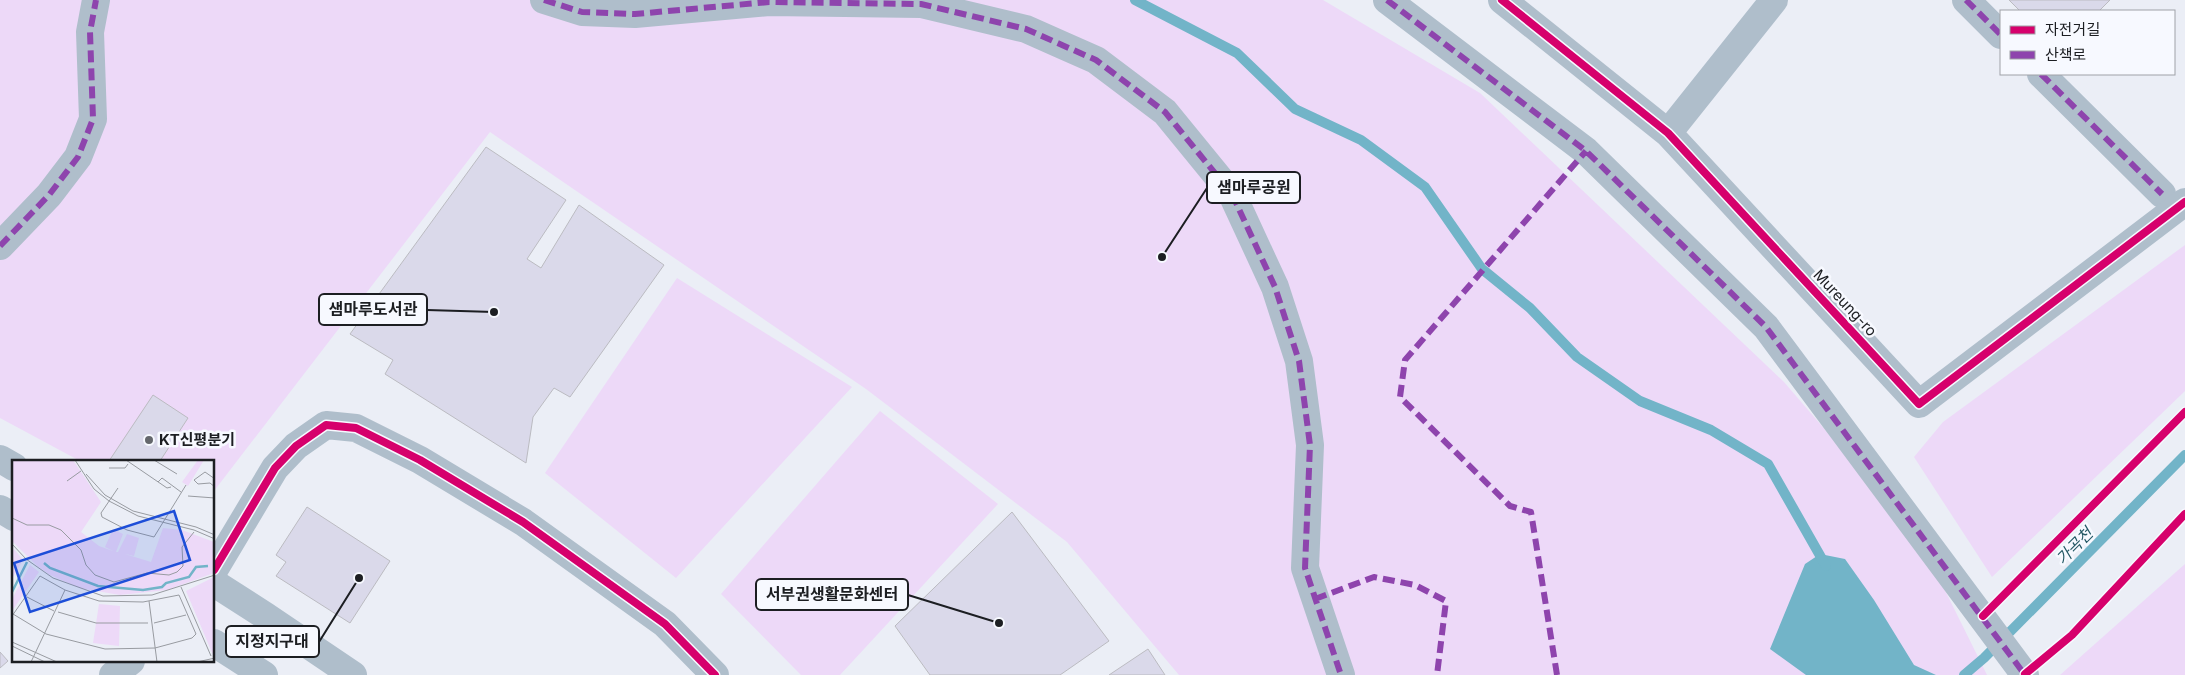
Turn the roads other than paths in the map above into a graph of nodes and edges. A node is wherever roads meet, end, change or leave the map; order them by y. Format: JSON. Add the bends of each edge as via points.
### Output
{"nodes":[{"id":1,"x":96,"y":0,"type":"edge"},
{"id":2,"x":544,"y":0,"type":"edge"},
{"id":3,"x":1387,"y":0,"type":"edge"},
{"id":4,"x":1502,"y":0,"type":"edge"},
{"id":5,"x":1774,"y":0,"type":"edge"},
{"id":6,"x":1966,"y":0,"type":"edge"},
{"id":7,"x":2000,"y":34,"type":"edge"},
{"id":8,"x":2042,"y":75,"type":"edge"},
{"id":9,"x":1668,"y":132,"type":"junction"},
{"id":10,"x":2174,"y":198,"type":"edge"},
{"id":11,"x":0,"y":246,"type":"edge"},
{"id":12,"x":0,"y":459,"type":"edge"},
{"id":13,"x":12,"y":466,"type":"edge"},
{"id":14,"x":0,"y":509,"type":"edge"},
{"id":15,"x":12,"y":516,"type":"edge"},
{"id":16,"x":215,"y":568,"type":"edge"},
{"id":17,"x":215,"y":585,"type":"edge"},
{"id":18,"x":215,"y":644,"type":"edge"},
{"id":19,"x":129,"y":662,"type":"edge"},
{"id":20,"x":2025,"y":674,"type":"edge"},
{"id":21,"x":113,"y":675,"type":"edge"},
{"id":22,"x":264,"y":675,"type":"edge"},
{"id":23,"x":353,"y":675,"type":"edge"},
{"id":24,"x":715,"y":675,"type":"edge"},
{"id":25,"x":1341,"y":675,"type":"edge"}],
"edges":[{"from":1,"to":11,"type":"street","via":[[90,32],[93,120],[78,157],[49,195]]},
{"from":2,"to":25,"type":"street","via":[[582,12],[635,14],[769,2],[921,4],[1026,29],[1096,60],[1165,112],[1232,194],[1275,287],[1299,361],[1310,445],[1305,568]]},
{"from":3,"to":20,"type":"street","via":[[1586,151],[1766,327]]},
{"from":4,"to":9,"type":"street","name":"Mureung-ro"},
{"from":5,"to":9,"type":"street"},
{"from":6,"to":7,"type":"street"},
{"from":8,"to":10,"type":"street"},
{"from":9,"to":10,"type":"street","name":"Mureung-ro","via":[[1919,404]]},
{"from":12,"to":13,"type":"street"},
{"from":14,"to":15,"type":"street"},
{"from":16,"to":24,"type":"street","via":[[275,468],[296,446],[326,425],[356,428],[420,460],[523,522],[665,624]]},
{"from":17,"to":23,"type":"street"},
{"from":18,"to":22,"type":"street"},
{"from":19,"to":21,"type":"street"}]}
